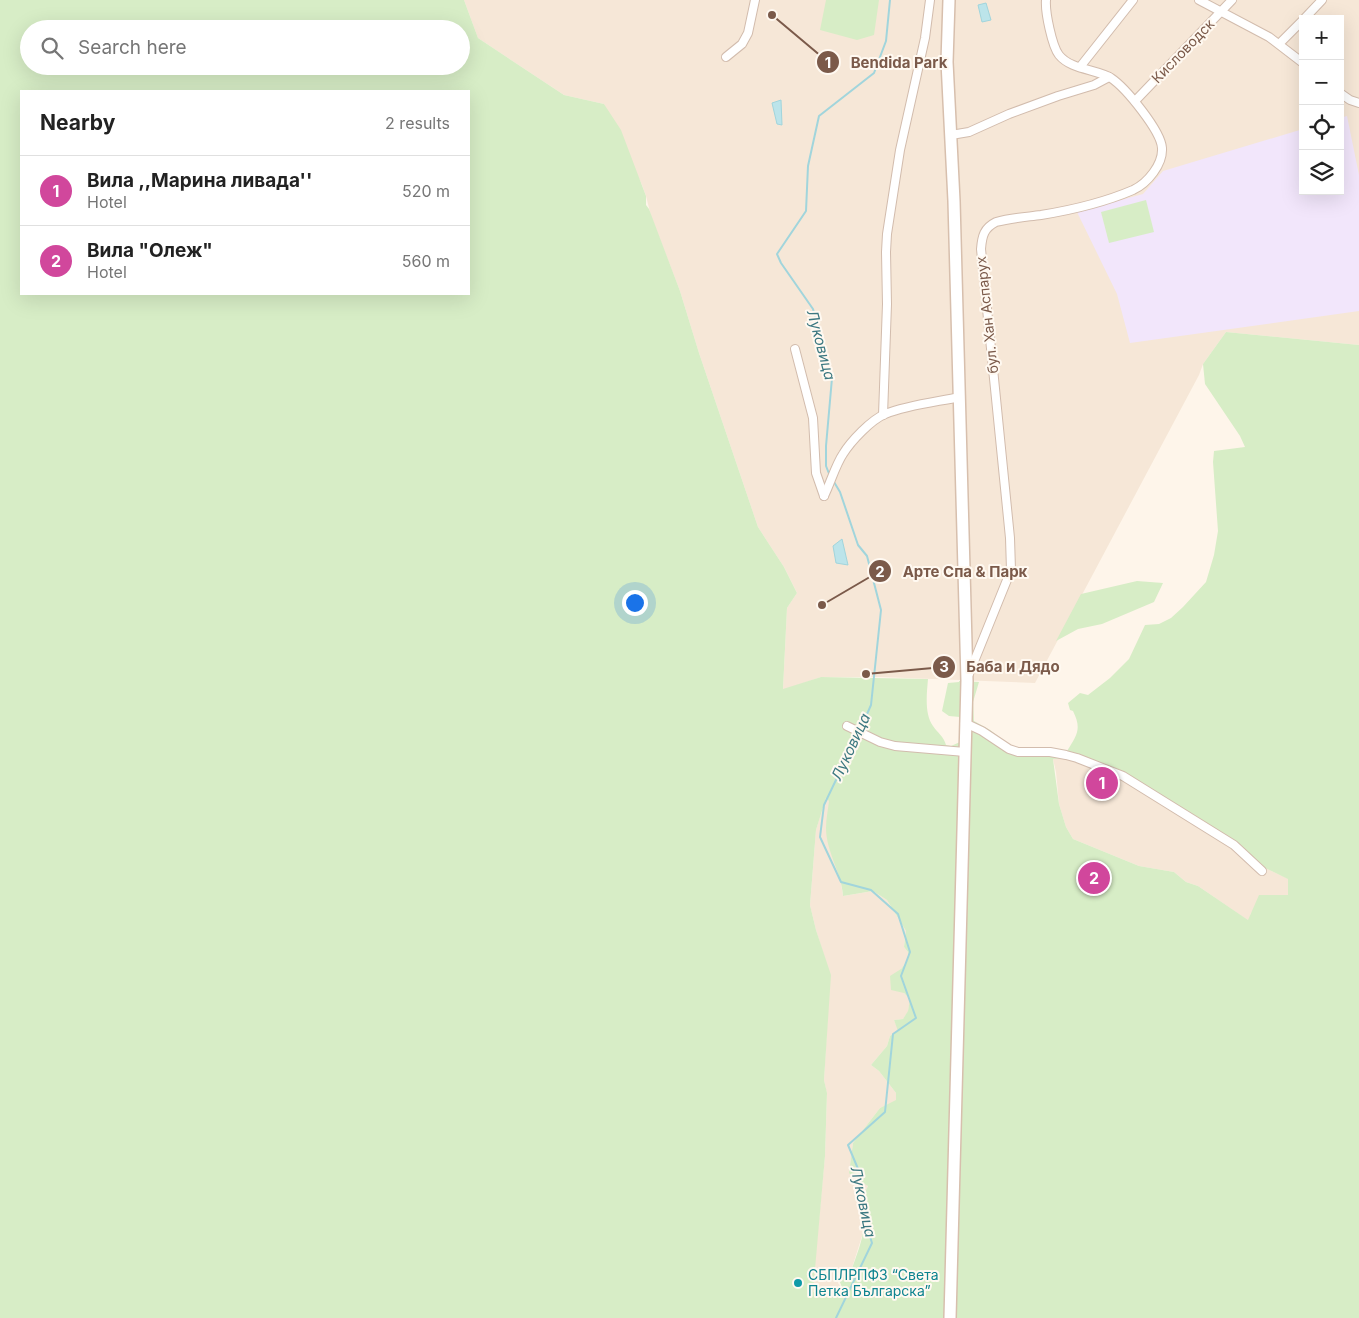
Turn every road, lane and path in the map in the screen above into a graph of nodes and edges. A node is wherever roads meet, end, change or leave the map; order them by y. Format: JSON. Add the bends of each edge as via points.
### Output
{"nodes":[{"id":1,"x":755,"y":0,"type":"edge"},
{"id":2,"x":930,"y":0,"type":"edge"},
{"id":3,"x":949,"y":0,"type":"edge"},
{"id":4,"x":1046,"y":0,"type":"edge"},
{"id":5,"x":1133,"y":0,"type":"edge"},
{"id":6,"x":1199,"y":0,"type":"edge"},
{"id":7,"x":1232,"y":0,"type":"edge"},
{"id":8,"x":1322,"y":0,"type":"edge"},
{"id":9,"x":1222,"y":11,"type":"junction"},
{"id":10,"x":1307,"y":15,"type":"edge"},
{"id":11,"x":1299,"y":23,"type":"edge"},
{"id":12,"x":1280,"y":44,"type":"junction"},
{"id":13,"x":726,"y":57,"type":"dead end"},
{"id":14,"x":1299,"y":60,"type":"edge"},
{"id":15,"x":1080,"y":67,"type":"junction"},
{"id":16,"x":1109,"y":77,"type":"junction"},
{"id":17,"x":1344,"y":95,"type":"edge"},
{"id":18,"x":1134,"y":101,"type":"junction"},
{"id":19,"x":1359,"y":103,"type":"edge"},
{"id":20,"x":951,"y":135,"type":"junction"},
{"id":21,"x":795,"y":349,"type":"dead end"},
{"id":22,"x":960,"y":397,"type":"junction"},
{"id":23,"x":883,"y":415,"type":"junction"},
{"id":24,"x":967,"y":681,"type":"junction"},
{"id":25,"x":966,"y":722,"type":"junction"},
{"id":26,"x":850,"y":728,"type":"dead end"},
{"id":27,"x":965,"y":752,"type":"junction"},
{"id":28,"x":1262,"y":871,"type":"dead end"},
{"id":29,"x":950,"y":1318,"type":"edge"}],
"edges":[{"from":1,"to":13,"type":"street","via":[[748,33],[742,44]]},
{"from":2,"to":23,"type":"street","via":[[887,234]]},
{"from":3,"to":20,"type":"main road","via":[[946,62]]},
{"from":4,"to":15,"type":"street","name":"бул. Хан Аспарух","via":[[1059,55]]},
{"from":5,"to":15,"type":"street"},
{"from":6,"to":9,"type":"street"},
{"from":7,"to":9,"type":"street","name":"Кисловодск"},
{"from":8,"to":10,"type":"street"},
{"from":9,"to":12,"type":"street"},
{"from":9,"to":18,"type":"street","name":"Кисловодск"},
{"from":11,"to":12,"type":"street"},
{"from":12,"to":14,"type":"street"},
{"from":15,"to":16,"type":"street","name":"бул. Хан Аспарух"},
{"from":16,"to":18,"type":"street","name":"бул. Хан Аспарух"},
{"from":16,"to":20,"type":"street","via":[[969,132]]},
{"from":17,"to":19,"type":"street"},
{"from":18,"to":24,"type":"street","name":"бул. Хан Аспарух","via":[[1160,138],[1162,148],[1158,164],[1147,180],[1135,189],[1098,202],[996,222],[984,232],[981,249],[1012,555],[1011,570]]},
{"from":20,"to":22,"type":"main road"},
{"from":21,"to":23,"type":"street","via":[[813,418],[816,473],[824,496],[842,455]]},
{"from":22,"to":23,"type":"street"},
{"from":22,"to":24,"type":"main road"},
{"from":24,"to":25,"type":"main road"},
{"from":25,"to":27,"type":"main road"},
{"from":25,"to":28,"type":"street","via":[[1009,749],[1066,755],[1123,776],[1234,845]]},
{"from":26,"to":27,"type":"street","via":[[895,746]]},
{"from":27,"to":29,"type":"main road"}]}
